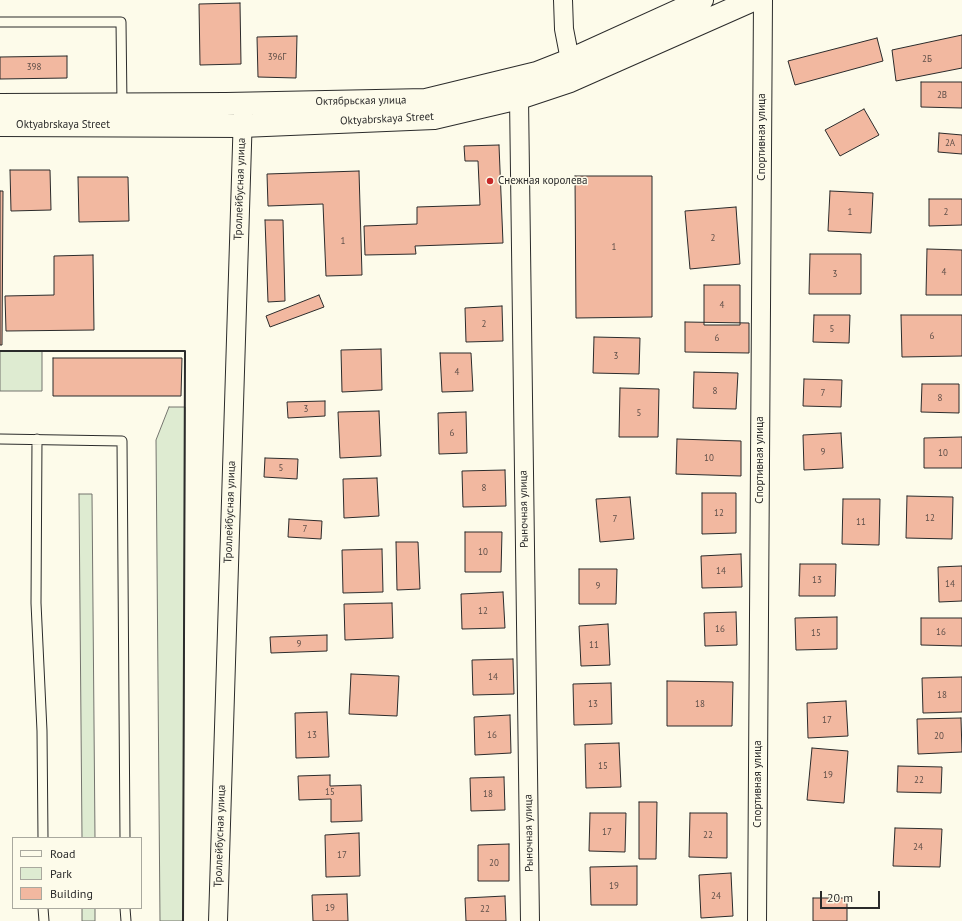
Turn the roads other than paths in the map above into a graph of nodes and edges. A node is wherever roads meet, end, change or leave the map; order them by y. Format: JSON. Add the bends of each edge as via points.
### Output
{"nodes":[{"id":1,"x":563,"y":0,"type":"edge"},
{"id":2,"x":702,"y":0,"type":"edge"},
{"id":3,"x":753,"y":0,"type":"edge"},
{"id":4,"x":763,"y":0,"type":"edge"},
{"id":5,"x":0,"y":22,"type":"edge"},
{"id":6,"x":570,"y":60,"type":"junction"},
{"id":7,"x":519,"y":98,"type":"junction"},
{"id":8,"x":122,"y":104,"type":"junction"},
{"id":9,"x":243,"y":104,"type":"junction"},
{"id":10,"x":0,"y":105,"type":"edge"},
{"id":11,"x":0,"y":125,"type":"edge"},
{"id":12,"x":242,"y":126,"type":"junction"},
{"id":13,"x":0,"y":439,"type":"edge"},
{"id":14,"x":36,"y":439,"type":"junction"},
{"id":15,"x":43,"y":837,"type":"edge"},
{"id":16,"x":125,"y":837,"type":"edge"},
{"id":17,"x":43,"y":909,"type":"edge"},
{"id":18,"x":125,"y":909,"type":"edge"},
{"id":19,"x":44,"y":921,"type":"edge"},
{"id":20,"x":126,"y":921,"type":"edge"},
{"id":21,"x":218,"y":921,"type":"edge"},
{"id":22,"x":530,"y":921,"type":"edge"},
{"id":23,"x":757,"y":921,"type":"edge"}],
"edges":[{"from":1,"to":6,"type":"street","via":[[564,29]]},
{"from":2,"to":6,"type":"main road","name":"Октябрьская улица"},
{"from":3,"to":7,"type":"main road","name":"Oktyabrskaya Street","via":[[570,81]]},
{"from":4,"to":23,"type":"street","name":"Спортивная улица"},
{"from":5,"to":8,"type":"lane","via":[[121,22]]},
{"from":6,"to":9,"type":"main road","name":"Октябрьская улица","via":[[537,73],[426,100]]},
{"from":7,"to":12,"type":"main road","name":"Oktyabrskaya Street","via":[[434,118]]},
{"from":7,"to":22,"type":"street","name":"Рыночная улица"},
{"from":8,"to":9,"type":"main road","name":"Октябрьская улица"},
{"from":8,"to":10,"type":"main road","name":"Октябрьская улица"},
{"from":9,"to":12,"type":"street","name":"Троллейбусная улица"},
{"from":11,"to":12,"type":"main road","name":"Oktyabrskaya Street"},
{"from":12,"to":21,"type":"street","name":"Троллейбусная улица"},
{"from":13,"to":14,"type":"lane"},
{"from":14,"to":15,"type":"lane","via":[[36,603],[42,731]]},
{"from":14,"to":16,"type":"lane","via":[[122,441]]},
{"from":17,"to":19,"type":"lane"},
{"from":18,"to":20,"type":"lane"}]}
